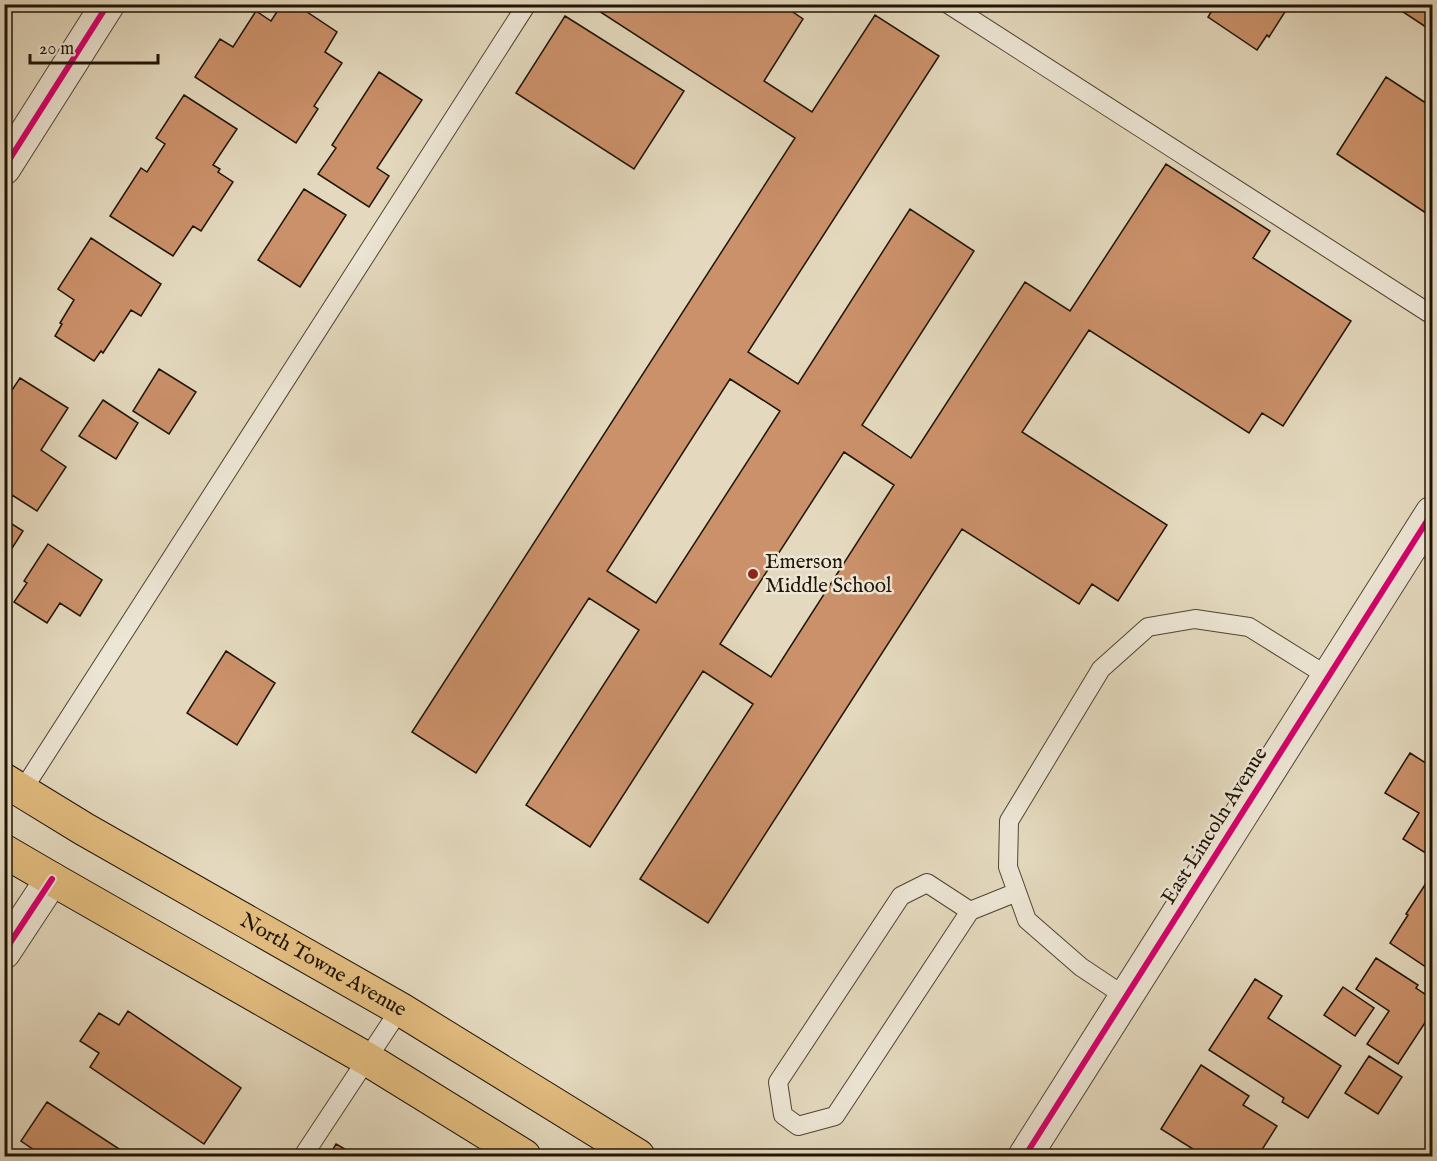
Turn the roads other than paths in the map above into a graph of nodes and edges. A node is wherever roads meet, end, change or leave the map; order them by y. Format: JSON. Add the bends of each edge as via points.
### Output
{"nodes":[{"id":1,"x":108,"y":4,"type":"edge"},
{"id":2,"x":527,"y":4,"type":"edge"},
{"id":3,"x":948,"y":4,"type":"edge"},
{"id":4,"x":4,"y":168,"type":"edge"},
{"id":5,"x":1432,"y":315,"type":"edge"},
{"id":6,"x":1432,"y":513,"type":"edge"},
{"id":7,"x":1329,"y":677,"type":"junction"},
{"id":8,"x":13,"y":785,"type":"edge"},
{"id":9,"x":4,"y":850,"type":"edge"},
{"id":10,"x":52,"y":879,"type":"junction"},
{"id":11,"x":1017,"y":892,"type":"junction"},
{"id":12,"x":970,"y":910,"type":"junction"},
{"id":13,"x":4,"y":952,"type":"edge"},
{"id":14,"x":1126,"y":997,"type":"junction"},
{"id":15,"x":400,"y":1009,"type":"junction"},
{"id":16,"x":367,"y":1059,"type":"junction"},
{"id":17,"x":303,"y":1156,"type":"edge"},
{"id":18,"x":524,"y":1156,"type":"edge"},
{"id":19,"x":638,"y":1156,"type":"edge"},
{"id":20,"x":1025,"y":1156,"type":"edge"}],
"edges":[{"from":1,"to":4,"type":"street"},
{"from":2,"to":8,"type":"lane"},
{"from":3,"to":5,"type":"lane"},
{"from":6,"to":7,"type":"street","name":"East Lincoln Avenue"},
{"from":7,"to":11,"type":"lane","via":[[1249,627],[1195,619],[1148,627],[1101,669],[1009,821],[1008,867]]},
{"from":7,"to":14,"type":"street","name":"East Lincoln Avenue"},
{"from":8,"to":15,"type":"main road","name":"North Towne Avenue"},
{"from":9,"to":10,"type":"main road"},
{"from":10,"to":13,"type":"street"},
{"from":10,"to":16,"type":"main road"},
{"from":11,"to":12,"type":"lane"},
{"from":11,"to":14,"type":"lane","via":[[1027,920],[1081,967]]},
{"from":12,"to":12,"type":"lane","via":[[835,1116],[798,1126],[783,1115],[778,1082],[901,896],[927,883]]},
{"from":14,"to":20,"type":"street","name":"East Lincoln Avenue"},
{"from":15,"to":16,"type":"lane"},
{"from":15,"to":19,"type":"main road","name":"North Towne Avenue"},
{"from":16,"to":17,"type":"lane"},
{"from":16,"to":18,"type":"main road"}]}
